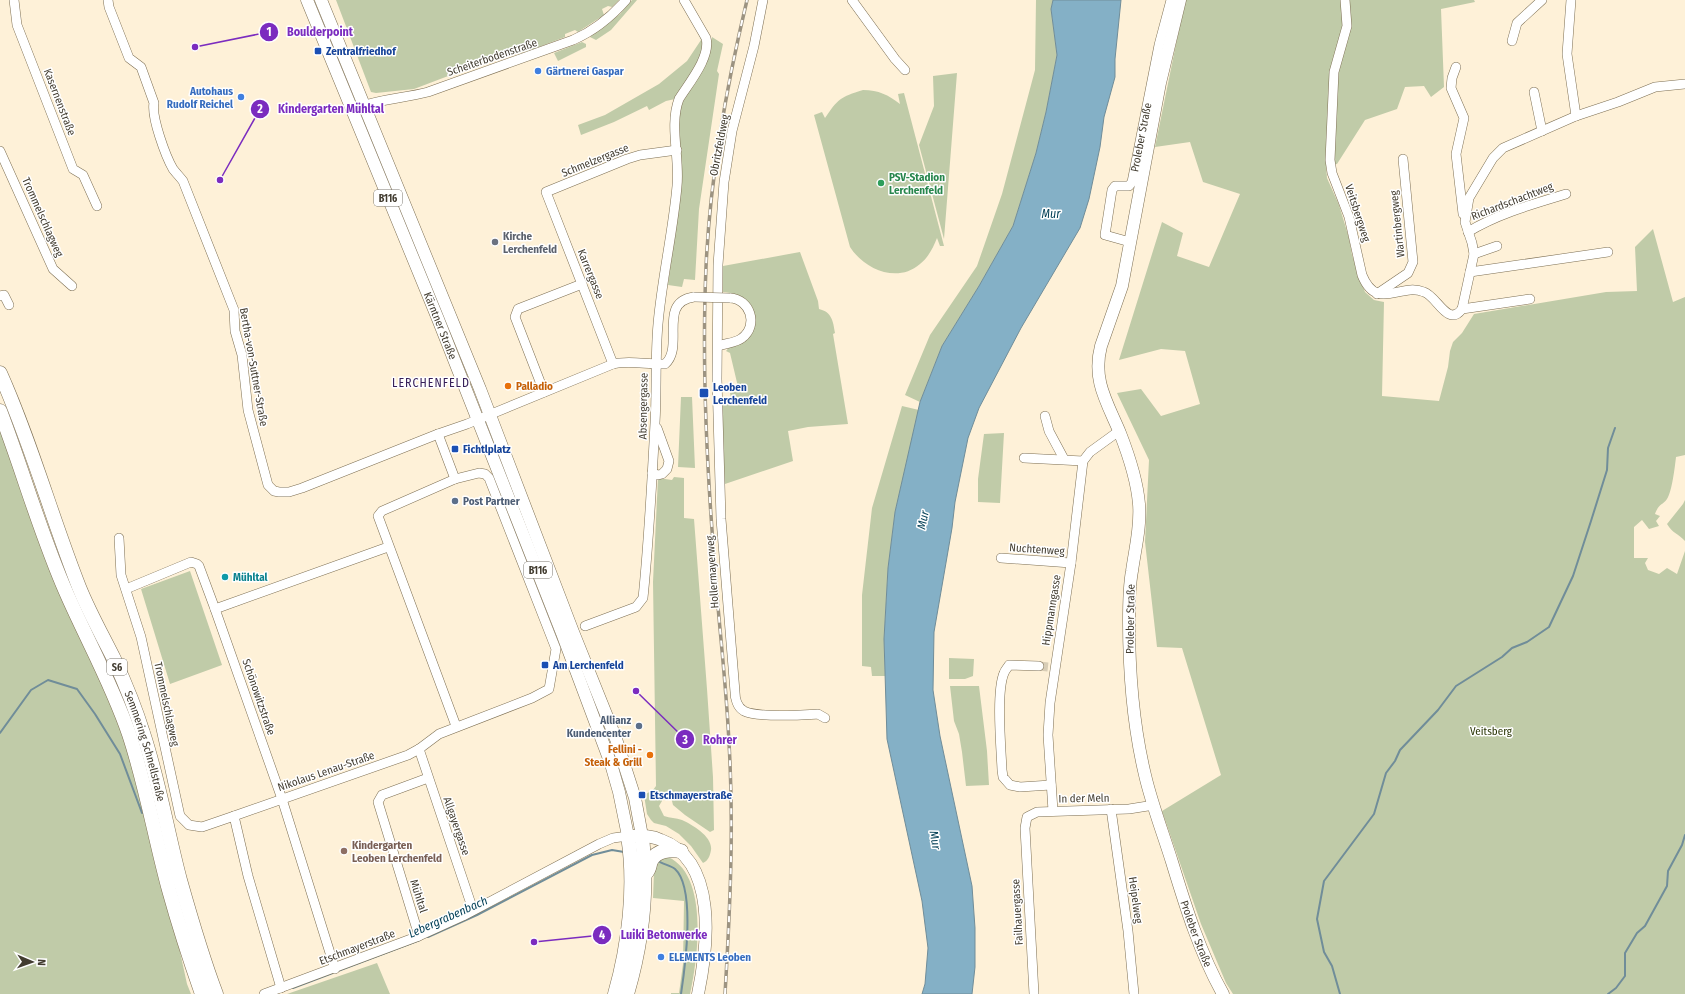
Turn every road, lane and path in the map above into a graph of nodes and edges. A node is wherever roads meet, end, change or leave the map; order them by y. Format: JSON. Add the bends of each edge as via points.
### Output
{"nodes":[{"id":1,"x":14,"y":0,"type":"edge"},
{"id":2,"x":108,"y":0,"type":"edge"},
{"id":3,"x":307,"y":0,"type":"edge"},
{"id":4,"x":321,"y":0,"type":"edge"},
{"id":5,"x":626,"y":0,"type":"edge"},
{"id":6,"x":684,"y":0,"type":"edge"},
{"id":7,"x":763,"y":0,"type":"edge"},
{"id":8,"x":852,"y":0,"type":"edge"},
{"id":9,"x":1171,"y":0,"type":"edge"},
{"id":10,"x":1180,"y":0,"type":"edge"},
{"id":11,"x":1345,"y":0,"type":"edge"},
{"id":12,"x":1542,"y":0,"type":"edge"},
{"id":13,"x":1571,"y":0,"type":"edge"},
{"id":14,"x":1512,"y":41,"type":"dead end"},
{"id":15,"x":1456,"y":67,"type":"dead end"},
{"id":16,"x":905,"y":70,"type":"dead end"},
{"id":17,"x":1685,"y":84,"type":"edge"},
{"id":18,"x":1534,"y":92,"type":"dead end"},
{"id":19,"x":364,"y":105,"type":"junction"},
{"id":20,"x":352,"y":110,"type":"junction"},
{"id":21,"x":1576,"y":116,"type":"junction"},
{"id":22,"x":1542,"y":131,"type":"junction"},
{"id":23,"x":677,"y":150,"type":"junction"},
{"id":24,"x":0,"y":151,"type":"edge"},
{"id":25,"x":1403,"y":159,"type":"dead end"},
{"id":26,"x":546,"y":192,"type":"joint"},
{"id":27,"x":1566,"y":194,"type":"dead end"},
{"id":28,"x":97,"y":206,"type":"dead end"},
{"id":29,"x":1464,"y":222,"type":"junction"},
{"id":30,"x":1468,"y":232,"type":"junction"},
{"id":31,"x":1130,"y":242,"type":"junction"},
{"id":32,"x":1497,"y":246,"type":"dead end"},
{"id":33,"x":1608,"y":252,"type":"dead end"},
{"id":34,"x":1474,"y":254,"type":"junction"},
{"id":35,"x":1470,"y":272,"type":"junction"},
{"id":36,"x":582,"y":284,"type":"junction"},
{"id":37,"x":72,"y":286,"type":"dead end"},
{"id":38,"x":1377,"y":294,"type":"junction"},
{"id":39,"x":0,"y":296,"type":"edge"},
{"id":40,"x":1530,"y":299,"type":"dead end"},
{"id":41,"x":9,"y":305,"type":"dead end"},
{"id":42,"x":1462,"y":309,"type":"junction"},
{"id":43,"x":718,"y":346,"type":"junction"},
{"id":44,"x":613,"y":364,"type":"junction"},
{"id":45,"x":655,"y":365,"type":"junction"},
{"id":46,"x":0,"y":373,"type":"edge"},
{"id":47,"x":544,"y":392,"type":"junction"},
{"id":48,"x":0,"y":411,"type":"edge"},
{"id":49,"x":1045,"y":416,"type":"dead end"},
{"id":50,"x":484,"y":417,"type":"junction"},
{"id":51,"x":656,"y":423,"type":"junction"},
{"id":52,"x":1119,"y":431,"type":"junction"},
{"id":53,"x":438,"y":434,"type":"junction"},
{"id":54,"x":1024,"y":458,"type":"dead end"},
{"id":55,"x":1064,"y":460,"type":"junction"},
{"id":56,"x":1084,"y":460,"type":"junction"},
{"id":57,"x":652,"y":473,"type":"junction"},
{"id":58,"x":455,"y":479,"type":"junction"},
{"id":59,"x":119,"y":538,"type":"dead end"},
{"id":60,"x":388,"y":547,"type":"junction"},
{"id":61,"x":1001,"y":558,"type":"dead end"},
{"id":62,"x":1071,"y":563,"type":"junction"},
{"id":63,"x":126,"y":589,"type":"junction"},
{"id":64,"x":215,"y":609,"type":"junction"},
{"id":65,"x":585,"y":626,"type":"dead end"},
{"id":66,"x":1047,"y":667,"type":"junction"},
{"id":67,"x":825,"y":718,"type":"dead end"},
{"id":68,"x":456,"y":726,"type":"junction"},
{"id":69,"x":419,"y":749,"type":"junction"},
{"id":70,"x":428,"y":778,"type":"junction"},
{"id":71,"x":1051,"y":785,"type":"junction"},
{"id":72,"x":282,"y":799,"type":"junction"},
{"id":73,"x":1154,"y":805,"type":"junction"},
{"id":74,"x":1111,"y":809,"type":"junction"},
{"id":75,"x":1053,"y":811,"type":"junction"},
{"id":76,"x":234,"y":816,"type":"junction"},
{"id":77,"x":1025,"y":828,"type":"joint"},
{"id":78,"x":635,"y":836,"type":"junction"},
{"id":79,"x":681,"y":852,"type":"junction"},
{"id":80,"x":645,"y":875,"type":"junction"},
{"id":81,"x":473,"y":910,"type":"junction"},
{"id":82,"x":419,"y":936,"type":"junction"},
{"id":83,"x":335,"y":969,"type":"junction"},
{"id":84,"x":281,"y":988,"type":"junction"},
{"id":85,"x":202,"y":994,"type":"edge"},
{"id":86,"x":216,"y":994,"type":"edge"},
{"id":87,"x":264,"y":994,"type":"edge"},
{"id":88,"x":615,"y":994,"type":"edge"},
{"id":89,"x":627,"y":994,"type":"edge"},
{"id":90,"x":698,"y":994,"type":"edge"},
{"id":91,"x":1034,"y":994,"type":"edge"},
{"id":92,"x":1134,"y":994,"type":"edge"},
{"id":93,"x":1223,"y":994,"type":"edge"}],
"edges":[{"from":1,"to":28,"type":"street","name":"Kasernenstraße","via":[[17,25],[73,168],[83,175]]},
{"from":2,"to":53,"type":"street","name":"Bertha-von-Suttner-Straße","via":[[129,58],[141,68],[154,103],[155,124],[173,168],[183,181],[234,310],[248,410],[270,488],[289,492],[302,488]]},
{"from":3,"to":20,"type":"main road","name":"Kärntner Straße","number":"B116"},
{"from":4,"to":19,"type":"main road","name":"Kärntner Straße","number":"B116"},
{"from":5,"to":19,"type":"street","name":"Scheiterbodenstraße","via":[[584,36],[428,92]]},
{"from":6,"to":23,"type":"street","via":[[708,45],[706,55],[676,107]]},
{"from":7,"to":43,"type":"street","name":"Obritzfeldweg","via":[[732,131],[724,182],[718,265]]},
{"from":8,"to":16,"type":"street"},
{"from":9,"to":31,"type":"street","name":"Proleber Straße","via":[[1159,45],[1132,182],[1129,186],[1116,186],[1112,190],[1105,235]]},
{"from":10,"to":31,"type":"main road","name":"Proleber Straße","via":[[1160,83]]},
{"from":11,"to":38,"type":"street","name":"Veitsbergweg","via":[[1347,26],[1334,72],[1330,160],[1332,173],[1349,217],[1362,275],[1366,284]]},
{"from":12,"to":14,"type":"street","via":[[1517,22]]},
{"from":13,"to":21,"type":"street","via":[[1567,54]]},
{"from":15,"to":29,"type":"street","via":[[1451,88],[1464,118],[1456,154]]},
{"from":17,"to":21,"type":"street","via":[[1655,88]]},
{"from":18,"to":22,"type":"street"},
{"from":19,"to":20,"type":"street","name":"Scheiterbodenstraße"},
{"from":19,"to":50,"type":"main road","name":"Kärntner Straße","number":"B116","via":[[401,187]]},
{"from":20,"to":50,"type":"main road","name":"Kärntner Straße","number":"B116"},
{"from":21,"to":22,"type":"street"},
{"from":22,"to":29,"type":"street","via":[[1503,148],[1493,158],[1469,198]]},
{"from":23,"to":26,"type":"street","name":"Schmelzergasse","via":[[627,159]]},
{"from":23,"to":45,"type":"street","name":"Absengergasse","via":[[677,187],[658,324]]},
{"from":24,"to":37,"type":"street","name":"Trommelschlagweg","via":[[52,269]]},
{"from":25,"to":38,"type":"street","name":"Wartinbergweg","via":[[1413,262],[1408,273]]},
{"from":26,"to":36,"type":"street","name":"Karrergasse"},
{"from":27,"to":30,"type":"street","name":"Richardschachtweg","via":[[1501,216]]},
{"from":29,"to":30,"type":"street"},
{"from":30,"to":34,"type":"street"},
{"from":31,"to":52,"type":"main road","name":"Proleber Straße","via":[[1122,286],[1098,364],[1101,387]]},
{"from":32,"to":34,"type":"street"},
{"from":33,"to":35,"type":"street"},
{"from":34,"to":35,"type":"street"},
{"from":35,"to":42,"type":"street"},
{"from":36,"to":44,"type":"street","name":"Karrergasse"},
{"from":36,"to":47,"type":"street","via":[[518,309],[516,313],[515,317]]},
{"from":38,"to":42,"type":"street","via":[[1390,295],[1417,290],[1432,296],[1447,314],[1457,315]]},
{"from":39,"to":41,"type":"street","via":[[4,295]]},
{"from":40,"to":42,"type":"street"},
{"from":43,"to":45,"type":"street","bridge":true,"via":[[739,340],[747,334],[751,325],[746,306],[730,298],[694,297],[683,300],[674,312],[672,356],[665,364]]},
{"from":43,"to":67,"type":"street","name":"Hollermayerweg","via":[[724,581],[735,697],[740,708],[750,713],[818,714]]},
{"from":44,"to":45,"type":"street","via":[[621,362]]},
{"from":44,"to":47,"type":"street"},
{"from":45,"to":51,"type":"street","name":"Absengergasse"},
{"from":46,"to":86,"type":"highway","name":"Semmering Schnellstraße","number":"S6","via":[[80,589],[115,661],[143,733],[180,880]]},
{"from":47,"to":50,"type":"street"},
{"from":48,"to":85,"type":"highway","name":"Semmering Schnellstraße","number":"S6","via":[[66,592],[117,701],[129,736],[185,946]]},
{"from":49,"to":55,"type":"street"},
{"from":50,"to":53,"type":"street"},
{"from":50,"to":78,"type":"main road","name":"Kärntner Straße","number":"B116"},
{"from":51,"to":57,"type":"street","name":"Absengergasse"},
{"from":51,"to":57,"type":"street","via":[[669,461],[667,469],[662,474]]},
{"from":52,"to":56,"type":"street","via":[[1090,452]]},
{"from":52,"to":73,"type":"main road","name":"Proleber Straße","via":[[1134,474],[1139,504],[1140,519],[1130,583],[1129,660],[1137,730],[1145,776]]},
{"from":53,"to":58,"type":"street"},
{"from":54,"to":55,"type":"street"},
{"from":55,"to":56,"type":"street"},
{"from":56,"to":62,"type":"street","name":"Hippmanngasse"},
{"from":57,"to":65,"type":"street","name":"Absengergasse","via":[[643,598],[636,607]]},
{"from":58,"to":60,"type":"street","via":[[381,512],[378,518]]},
{"from":58,"to":68,"type":"street","name":"Nikolaus Lenau-Straße","via":[[479,473],[489,478],[556,649],[548,691]]},
{"from":59,"to":63,"type":"street","name":"Trommelschlagweg","via":[[121,575]]},
{"from":60,"to":64,"type":"street"},
{"from":60,"to":68,"type":"street"},
{"from":61,"to":62,"type":"street","name":"Nuchtenweg"},
{"from":62,"to":66,"type":"street","name":"Hippmanngasse"},
{"from":63,"to":64,"type":"street","name":"Schönowitzstraße","via":[[194,562],[199,566]]},
{"from":63,"to":76,"type":"street","name":"Trommelschlagweg","via":[[141,637],[180,816],[189,825],[202,827]]},
{"from":64,"to":72,"type":"street","name":"Schönowitzstraße"},
{"from":66,"to":71,"type":"street","name":"Hippmanngasse"},
{"from":66,"to":71,"type":"street","via":[[1010,665],[1004,673],[1000,723],[1003,777],[1010,785],[1020,787]]},
{"from":68,"to":69,"type":"street","name":"Nikolaus Lenau-Straße","via":[[439,734]]},
{"from":69,"to":70,"type":"street","name":"Allgayergasse"},
{"from":69,"to":72,"type":"street","name":"Nikolaus Lenau-Straße"},
{"from":70,"to":81,"type":"street","name":"Allgayergasse"},
{"from":70,"to":82,"type":"street","name":"Mühltal","via":[[382,794],[378,802]]},
{"from":71,"to":75,"type":"street","name":"Hippmanngasse"},
{"from":72,"to":76,"type":"street","name":"Nikolaus Lenau-Straße"},
{"from":72,"to":83,"type":"street","name":"Schönowitzstraße"},
{"from":73,"to":74,"type":"street","name":"In der Meln"},
{"from":73,"to":93,"type":"main road","name":"Proleber Straße","via":[[1192,925],[1212,976]]},
{"from":74,"to":75,"type":"street","name":"In der Meln"},
{"from":74,"to":92,"type":"street","name":"Heipelweg"},
{"from":75,"to":77,"type":"street","name":"In der Meln","via":[[1030,814]]},
{"from":76,"to":84,"type":"street","via":[[248,876]]},
{"from":77,"to":91,"type":"street","name":"Failhauergasse"},
{"from":78,"to":79,"type":"main road","via":[[661,839]]},
{"from":78,"to":80,"type":"highway"},
{"from":78,"to":81,"type":"street","name":"Etschmayerstraße","via":[[613,838],[599,844]]},
{"from":78,"to":88,"type":"highway","via":[[630,854],[631,896],[627,939]]},
{"from":79,"to":80,"type":"highway","via":[[667,851],[656,855]]},
{"from":79,"to":90,"type":"main road","via":[[697,873],[702,890],[705,936]]},
{"from":80,"to":89,"type":"highway","via":[[640,935]]},
{"from":81,"to":82,"type":"street","name":"Etschmayerstraße"},
{"from":82,"to":83,"type":"street","name":"Etschmayerstraße"},
{"from":83,"to":84,"type":"street","name":"Etschmayerstraße"},
{"from":84,"to":87,"type":"street","name":"Etschmayerstraße"}]}
